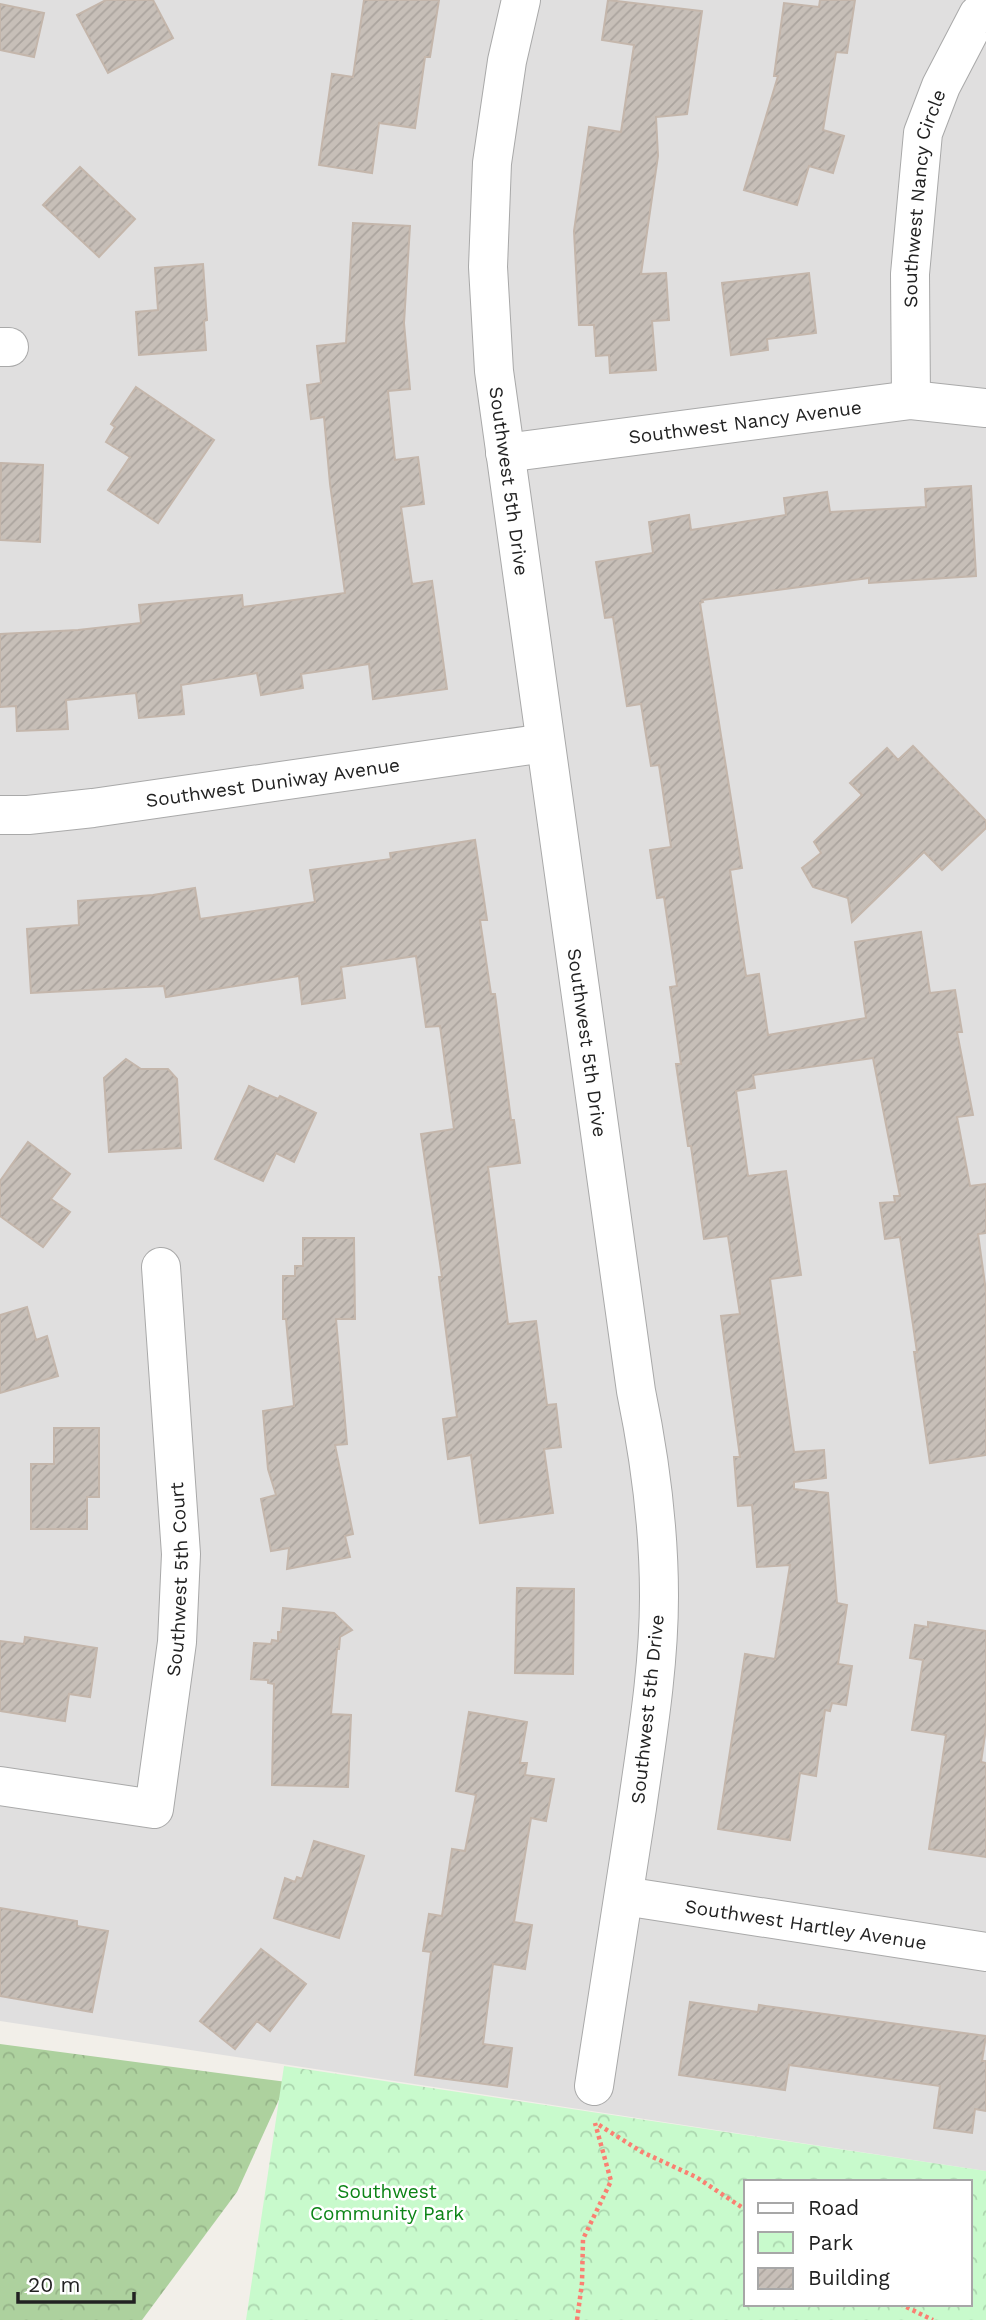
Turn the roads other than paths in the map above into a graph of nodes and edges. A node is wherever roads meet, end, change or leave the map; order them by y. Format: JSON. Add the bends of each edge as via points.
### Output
{"nodes":[{"id":1,"x":520,"y":0,"type":"edge"},
{"id":2,"x":986,"y":13,"type":"edge"},
{"id":3,"x":911,"y":400,"type":"junction"},
{"id":4,"x":986,"y":408,"type":"edge"},
{"id":5,"x":505,"y":453,"type":"junction"},
{"id":6,"x":545,"y":743,"type":"junction"},
{"id":7,"x":0,"y":815,"type":"edge"},
{"id":8,"x":161,"y":1267,"type":"dead end"},
{"id":9,"x":0,"y":1786,"type":"edge"},
{"id":10,"x":624,"y":1896,"type":"junction"},
{"id":11,"x":986,"y":1952,"type":"edge"},
{"id":12,"x":594,"y":2104,"type":"road end"}],
"edges":[{"from":1,"to":5,"type":"street","name":"Southwest 5th Drive","via":[[492,163],[488,267]]},
{"from":2,"to":3,"type":"street","name":"Southwest Nancy Circle","via":[[978,15],[941,86],[923,133],[910,274]]},
{"from":3,"to":4,"type":"street","name":"Southwest Nancy Avenue"},
{"from":3,"to":5,"type":"street","name":"Southwest Nancy Avenue"},
{"from":5,"to":6,"type":"street","name":"Southwest 5th Drive"},
{"from":6,"to":7,"type":"street","name":"Southwest Duniway Avenue","via":[[93,808]]},
{"from":6,"to":10,"type":"street","name":"Southwest 5th Drive","via":[[654,1498],[658,1644]]},
{"from":8,"to":9,"type":"street","name":"Southwest 5th Court","via":[[181,1554],[177,1642],[154,1809]]},
{"from":10,"to":11,"type":"street","name":"Southwest Hartley Avenue"},
{"from":10,"to":12,"type":"street","name":"Southwest 5th Drive"}]}
